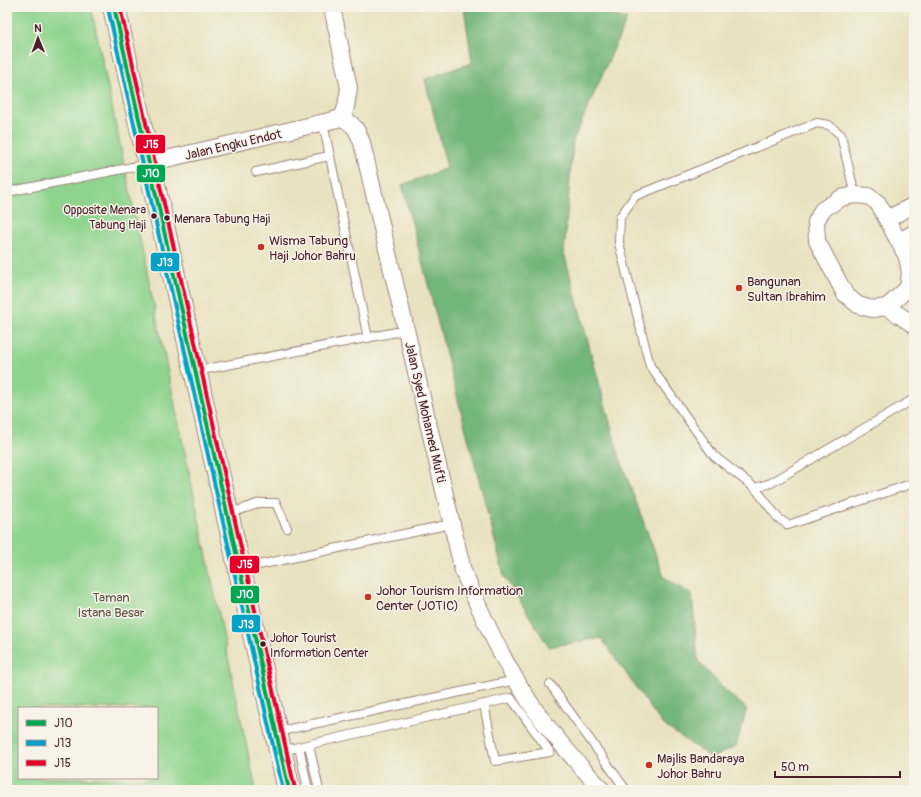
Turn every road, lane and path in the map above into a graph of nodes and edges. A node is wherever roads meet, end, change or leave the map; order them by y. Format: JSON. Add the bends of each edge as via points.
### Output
{"nodes":[{"id":1,"x":114,"y":7,"type":"edge"},
{"id":2,"x":332,"y":7,"type":"edge"},
{"id":3,"x":342,"y":118,"type":"junction"},
{"id":4,"x":323,"y":124,"type":"junction"},
{"id":5,"x":329,"y":156,"type":"junction"},
{"id":6,"x":149,"y":163,"type":"junction"},
{"id":7,"x":256,"y":172,"type":"dead end"},
{"id":8,"x":8,"y":190,"type":"edge"},
{"id":9,"x":855,"y":195,"type":"junction"},
{"id":10,"x":914,"y":205,"type":"edge"},
{"id":11,"x":887,"y":219,"type":"junction"},
{"id":12,"x":914,"y":233,"type":"edge"},
{"id":13,"x":899,"y":241,"type":"junction"},
{"id":14,"x":911,"y":290,"type":"edge"},
{"id":15,"x":887,"y":307,"type":"junction"},
{"id":16,"x":914,"y":325,"type":"edge"},
{"id":17,"x":407,"y":330,"type":"junction"},
{"id":18,"x":368,"y":338,"type":"junction"},
{"id":19,"x":195,"y":371,"type":"junction"},
{"id":20,"x":914,"y":399,"type":"edge"},
{"id":21,"x":914,"y":483,"type":"edge"},
{"id":22,"x":756,"y":488,"type":"junction"},
{"id":23,"x":227,"y":514,"type":"junction"},
{"id":24,"x":451,"y":524,"type":"junction"},
{"id":25,"x":287,"y":528,"type":"dead end"},
{"id":26,"x":254,"y":566,"type":"dead end"},
{"id":27,"x":516,"y":680,"type":"junction"},
{"id":28,"x":550,"y":684,"type":"dead end"},
{"id":29,"x":484,"y":704,"type":"junction"},
{"id":30,"x":285,"y":744,"type":"junction"},
{"id":31,"x":309,"y":745,"type":"junction"},
{"id":32,"x":289,"y":790,"type":"edge"},
{"id":33,"x":308,"y":790,"type":"edge"},
{"id":34,"x":319,"y":790,"type":"edge"},
{"id":35,"x":602,"y":790,"type":"edge"},
{"id":36,"x":626,"y":790,"type":"edge"}],
"edges":[{"from":1,"to":6,"type":"main road"},
{"from":2,"to":3,"type":"street","via":[[349,88]]},
{"from":3,"to":4,"type":"street","name":"Jalan Engku Endot"},
{"from":3,"to":17,"type":"street","name":"Jalan Syed Mohamed Mufti","via":[[349,121],[358,132]]},
{"from":4,"to":5,"type":"lane"},
{"from":4,"to":6,"type":"street","name":"Jalan Engku Endot"},
{"from":5,"to":7,"type":"lane"},
{"from":5,"to":18,"type":"lane"},
{"from":6,"to":8,"type":"lane","name":"Jalan Engku Endot"},
{"from":6,"to":19,"type":"main road"},
{"from":9,"to":11,"type":"street","via":[[868,196],[878,203]]},
{"from":9,"to":15,"type":"street","via":[[841,198],[822,210],[816,222],[817,241],[845,294],[858,305],[872,309]]},
{"from":9,"to":22,"type":"lane","via":[[841,134],[829,125],[817,123],[635,196],[620,217],[620,243],[650,366],[714,456]]},
{"from":10,"to":11,"type":"street"},
{"from":11,"to":13,"type":"street"},
{"from":12,"to":13,"type":"street"},
{"from":13,"to":14,"type":"street","via":[[910,273]]},
{"from":14,"to":15,"type":"street"},
{"from":15,"to":16,"type":"street"},
{"from":17,"to":18,"type":"lane"},
{"from":17,"to":24,"type":"street","name":"Jalan Syed Mohamed Mufti"},
{"from":18,"to":19,"type":"lane"},
{"from":19,"to":23,"type":"main road"},
{"from":20,"to":22,"type":"lane","via":[[772,483]]},
{"from":21,"to":22,"type":"lane","via":[[788,525],[778,518]]},
{"from":23,"to":25,"type":"lane","via":[[260,503],[276,503]]},
{"from":23,"to":30,"type":"main road"},
{"from":24,"to":26,"type":"lane"},
{"from":24,"to":27,"type":"street","name":"Jalan Syed Mohamed Mufti","via":[[463,571],[485,623]]},
{"from":27,"to":30,"type":"lane"},
{"from":27,"to":35,"type":"street","name":"Jalan Syed Mohamed Mufti","via":[[563,747]]},
{"from":28,"to":36,"type":"lane"},
{"from":29,"to":29,"type":"lane","via":[[511,698],[550,752],[494,761]]},
{"from":29,"to":31,"type":"lane"},
{"from":30,"to":31,"type":"lane"},
{"from":30,"to":32,"type":"main road"},
{"from":30,"to":33,"type":"lane"},
{"from":31,"to":34,"type":"lane"}]}
